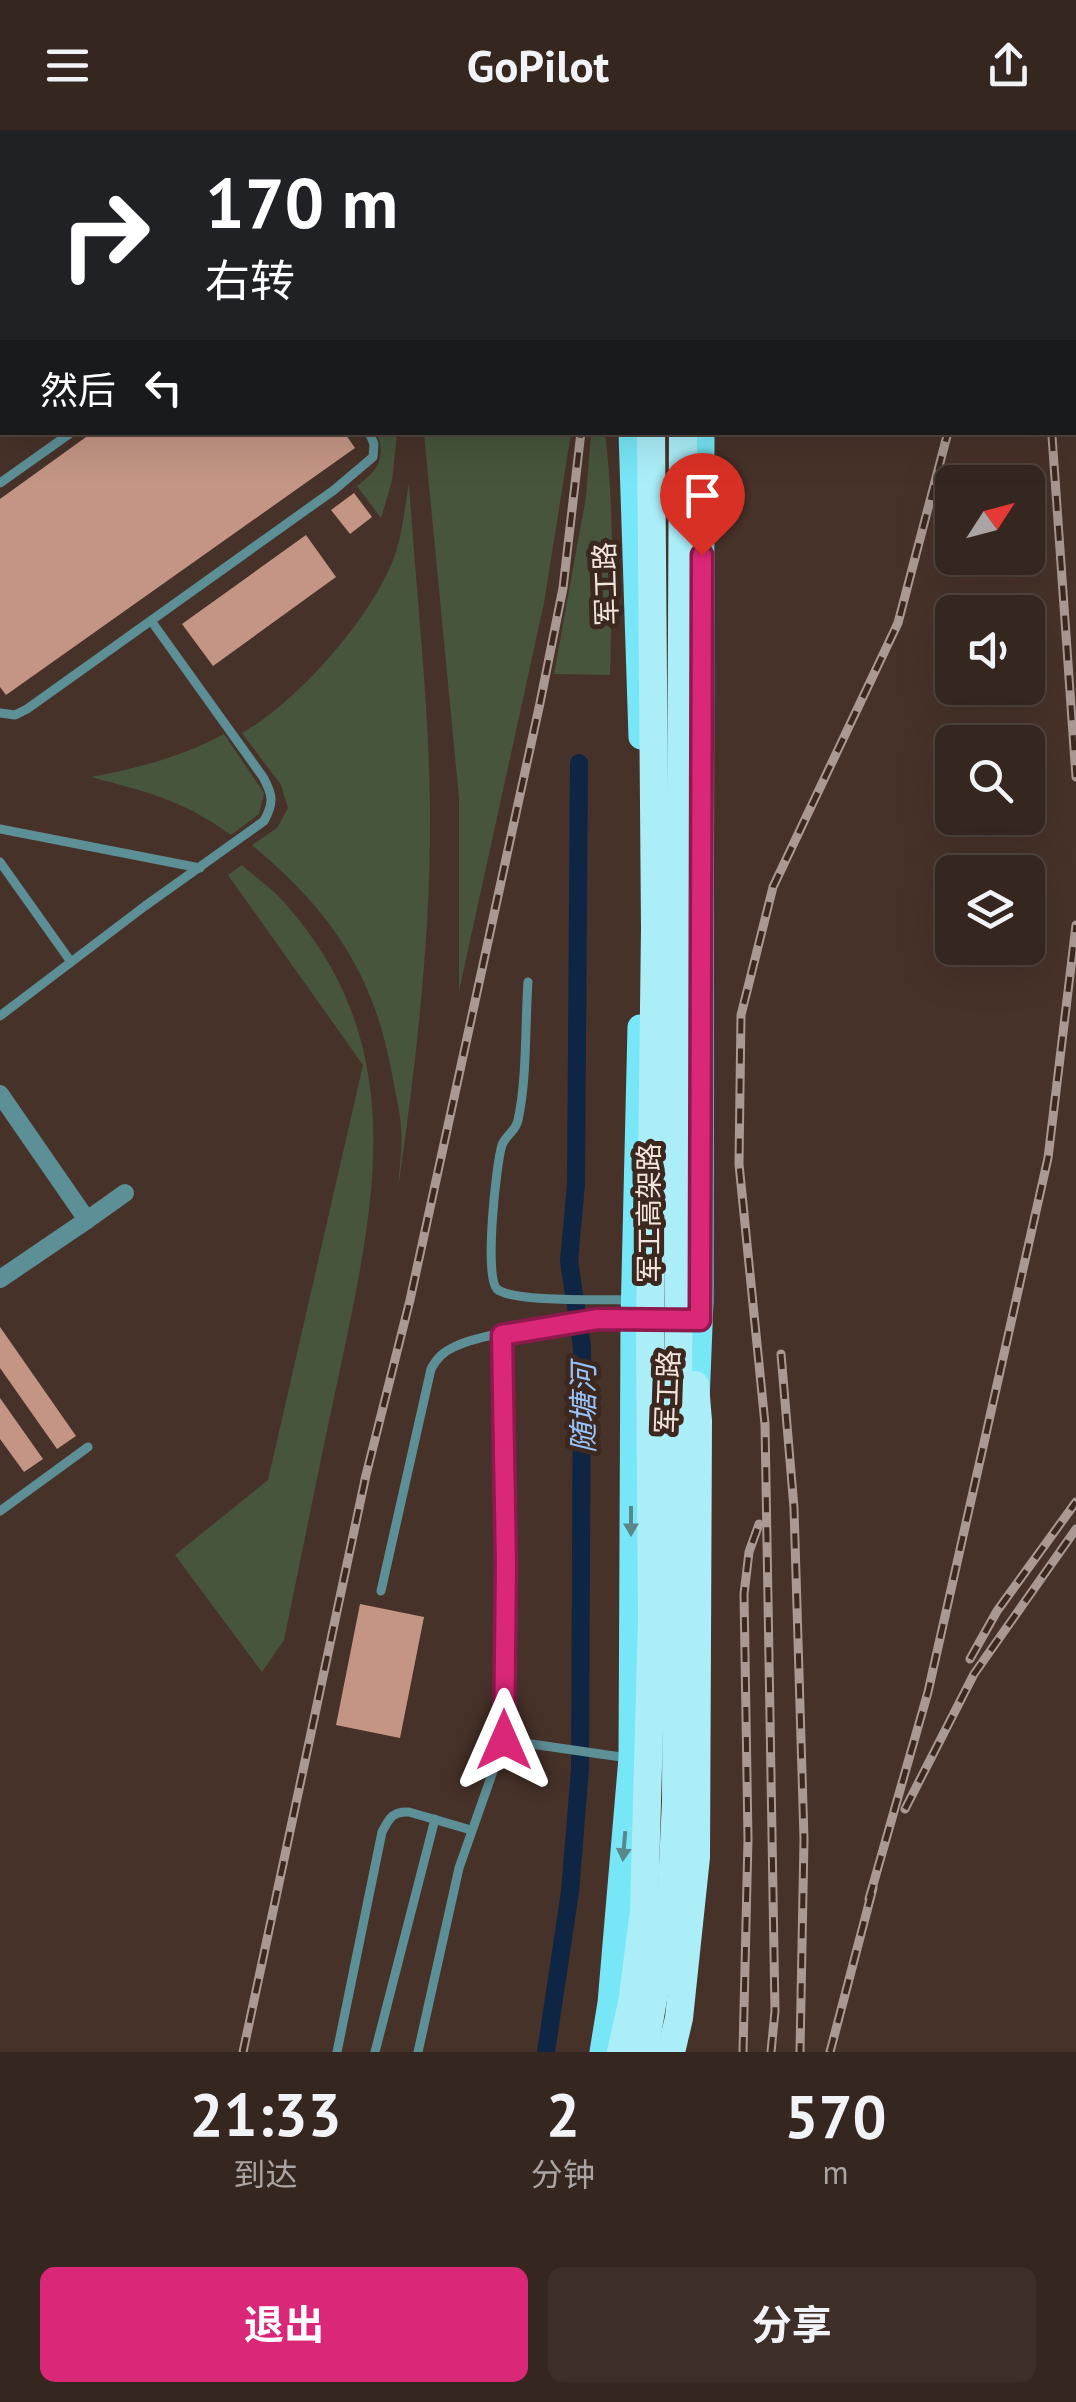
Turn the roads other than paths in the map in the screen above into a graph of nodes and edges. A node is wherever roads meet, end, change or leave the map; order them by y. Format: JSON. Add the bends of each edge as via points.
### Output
{"nodes":[{"id":1,"x":68,"y":435,"type":"edge"},
{"id":2,"x":370,"y":435,"type":"edge"},
{"id":3,"x":631,"y":435,"type":"edge"},
{"id":4,"x":648,"y":435,"type":"edge"},
{"id":5,"x":683,"y":435,"type":"edge"},
{"id":6,"x":702,"y":435,"type":"edge"},
{"id":7,"x":0,"y":483,"type":"edge"},
{"id":8,"x":152,"y":622,"type":"junction"},
{"id":9,"x":0,"y":713,"type":"edge"},
{"id":10,"x":0,"y":828,"type":"edge"},
{"id":11,"x":0,"y":862,"type":"edge"},
{"id":12,"x":200,"y":868,"type":"junction"},
{"id":13,"x":71,"y":962,"type":"junction"},
{"id":14,"x":528,"y":982,"type":"dead end"},
{"id":15,"x":0,"y":1016,"type":"edge"},
{"id":16,"x":0,"y":1094,"type":"edge"},
{"id":17,"x":125,"y":1193,"type":"dead end"},
{"id":18,"x":682,"y":1216,"type":"junction"},
{"id":19,"x":87,"y":1220,"type":"junction"},
{"id":20,"x":0,"y":1279,"type":"edge"},
{"id":21,"x":633,"y":1309,"type":"junction"},
{"id":22,"x":701,"y":1310,"type":"junction"},
{"id":23,"x":502,"y":1335,"type":"junction"},
{"id":24,"x":88,"y":1447,"type":"dead end"},
{"id":25,"x":0,"y":1511,"type":"edge"},
{"id":26,"x":381,"y":1590,"type":"dead end"},
{"id":27,"x":504,"y":1740,"type":"junction"},
{"id":28,"x":631,"y":1758,"type":"junction"},
{"id":29,"x":435,"y":1818,"type":"junction"},
{"id":30,"x":471,"y":1830,"type":"junction"},
{"id":31,"x":337,"y":2052,"type":"edge"},
{"id":32,"x":375,"y":2052,"type":"edge"},
{"id":33,"x":418,"y":2052,"type":"edge"},
{"id":34,"x":602,"y":2052,"type":"edge"},
{"id":35,"x":621,"y":2052,"type":"edge"},
{"id":36,"x":644,"y":2052,"type":"edge"},
{"id":37,"x":655,"y":2052,"type":"edge"},
{"id":38,"x":671,"y":2052,"type":"edge"}],
"edges":[{"from":1,"to":7,"type":"lane"},
{"from":2,"to":8,"type":"lane","via":[[373,457],[366,464]]},
{"from":3,"to":21,"type":"main road","name":"军工路","via":[[644,908]]},
{"from":4,"to":35,"type":"highway","name":"军工高架路","via":[[654,595],[652,1620],[644,1911]]},
{"from":5,"to":18,"type":"highway","name":"军工高架路"},
{"from":6,"to":22,"type":"main road","name":"军工路"},
{"from":8,"to":9,"type":"lane","via":[[27,709]]},
{"from":8,"to":12,"type":"lane","via":[[272,794],[264,822]]},
{"from":10,"to":12,"type":"lane"},
{"from":11,"to":13,"type":"lane"},
{"from":12,"to":13,"type":"lane"},
{"from":13,"to":15,"type":"lane"},
{"from":14,"to":21,"type":"lane","via":[[519,1119],[501,1148],[492,1280],[506,1293],[595,1298]]},
{"from":16,"to":19,"type":"street"},
{"from":17,"to":19,"type":"street"},
{"from":18,"to":36,"type":"highway","name":"军工高架路","via":[[676,1801],[672,1887]]},
{"from":18,"to":38,"type":"highway","via":[[698,1421],[696,1856]]},
{"from":19,"to":20,"type":"street"},
{"from":21,"to":22,"type":"lane"},
{"from":21,"to":22,"type":"lane"},
{"from":21,"to":23,"type":"lane"},
{"from":21,"to":28,"type":"main road","name":"军工路","one_way":true},
{"from":22,"to":37,"type":"main road","name":"军工路","via":[[687,1651],[689,1794],[672,1976]]},
{"from":23,"to":26,"type":"lane","via":[[454,1346],[431,1368]]},
{"from":23,"to":27,"type":"lane"},
{"from":24,"to":25,"type":"lane"},
{"from":27,"to":28,"type":"lane"},
{"from":27,"to":30,"type":"lane"},
{"from":28,"to":34,"type":"main road","name":"军工路","one_way":true},
{"from":29,"to":30,"type":"lane"},
{"from":29,"to":31,"type":"lane","via":[[398,1811],[382,1832]]},
{"from":29,"to":32,"type":"lane"},
{"from":30,"to":33,"type":"lane"}]}
